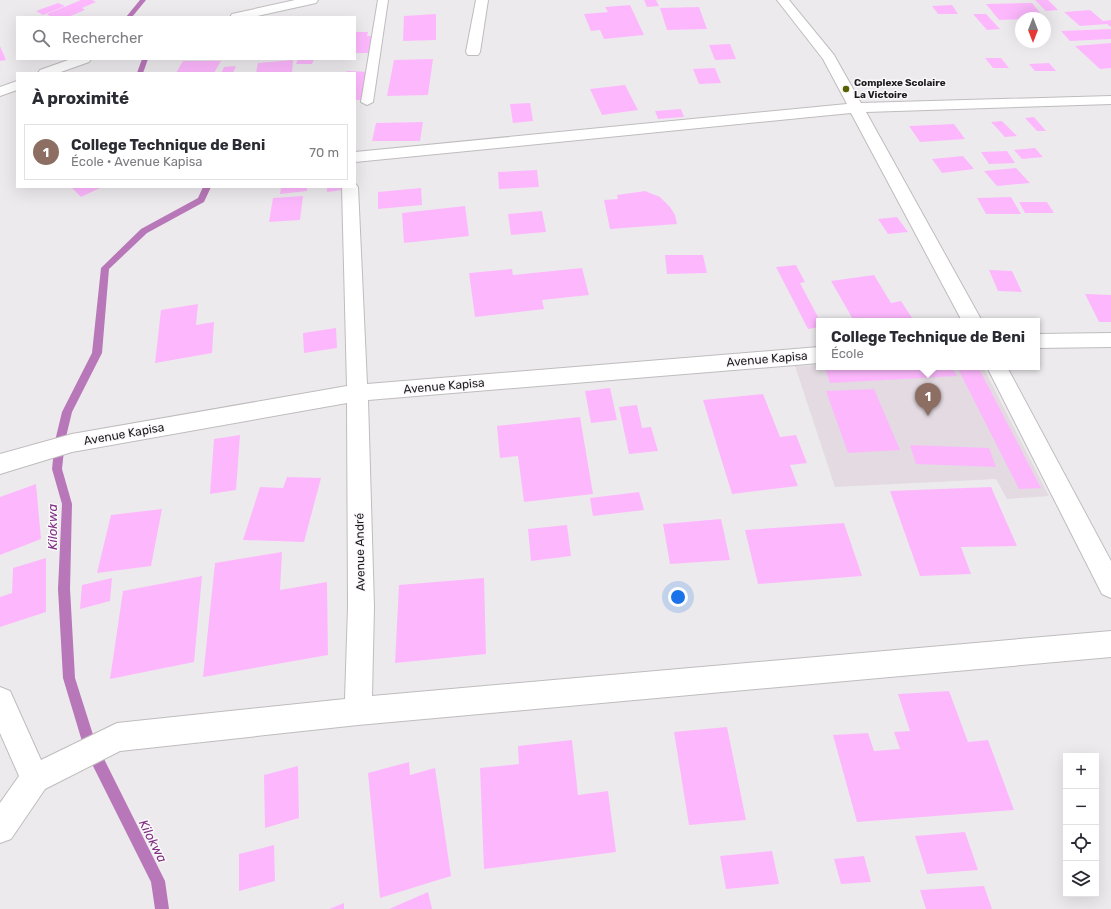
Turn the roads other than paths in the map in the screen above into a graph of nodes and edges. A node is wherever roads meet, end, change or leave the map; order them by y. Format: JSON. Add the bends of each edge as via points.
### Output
{"nodes":[{"id":1,"x":312,"y":0,"type":"edge"},
{"id":2,"x":383,"y":0,"type":"edge"},
{"id":3,"x":482,"y":0,"type":"edge"},
{"id":4,"x":783,"y":0,"type":"edge"},
{"id":5,"x":240,"y":16,"type":"edge"},
{"id":6,"x":473,"y":52,"type":"dead end"},
{"id":7,"x":81,"y":60,"type":"edge"},
{"id":8,"x":48,"y":72,"type":"edge"},
{"id":9,"x":16,"y":85,"type":"edge"},
{"id":10,"x":0,"y":92,"type":"edge"},
{"id":11,"x":1111,"y":100,"type":"edge"},
{"id":12,"x":367,"y":102,"type":"dead end"},
{"id":13,"x":856,"y":108,"type":"junction"},
{"id":14,"x":356,"y":157,"type":"edge"},
{"id":15,"x":350,"y":188,"type":"edge"},
{"id":16,"x":970,"y":318,"type":"edge"},
{"id":17,"x":1111,"y":340,"type":"edge"},
{"id":18,"x":1040,"y":341,"type":"edge"},
{"id":19,"x":816,"y":355,"type":"edge"},
{"id":20,"x":999,"y":370,"type":"edge"},
{"id":21,"x":357,"y":393,"type":"junction"},
{"id":22,"x":0,"y":464,"type":"edge"},
{"id":23,"x":1111,"y":586,"type":"edge"},
{"id":24,"x":1111,"y":644,"type":"edge"},
{"id":25,"x":0,"y":701,"type":"edge"},
{"id":26,"x":358,"y":711,"type":"junction"},
{"id":27,"x":34,"y":779,"type":"junction"},
{"id":28,"x":0,"y":828,"type":"edge"}],
"edges":[{"from":1,"to":5,"type":"street"},
{"from":2,"to":12,"type":"lane"},
{"from":3,"to":6,"type":"street"},
{"from":4,"to":13,"type":"street","via":[[829,58]]},
{"from":7,"to":8,"type":"street"},
{"from":9,"to":10,"type":"street"},
{"from":11,"to":13,"type":"street"},
{"from":13,"to":14,"type":"street"},
{"from":13,"to":16,"type":"street"},
{"from":15,"to":21,"type":"street","name":"Avenue André"},
{"from":17,"to":18,"type":"street"},
{"from":19,"to":21,"type":"street","name":"Avenue Kapisa"},
{"from":20,"to":23,"type":"street"},
{"from":21,"to":22,"type":"street","name":"Avenue Kapisa","via":[[72,443]]},
{"from":21,"to":26,"type":"street","name":"Avenue André","via":[[361,607]]},
{"from":24,"to":26,"type":"street"},
{"from":25,"to":27,"type":"street"},
{"from":26,"to":27,"type":"street","via":[[118,737]]},
{"from":27,"to":28,"type":"street"}]}
